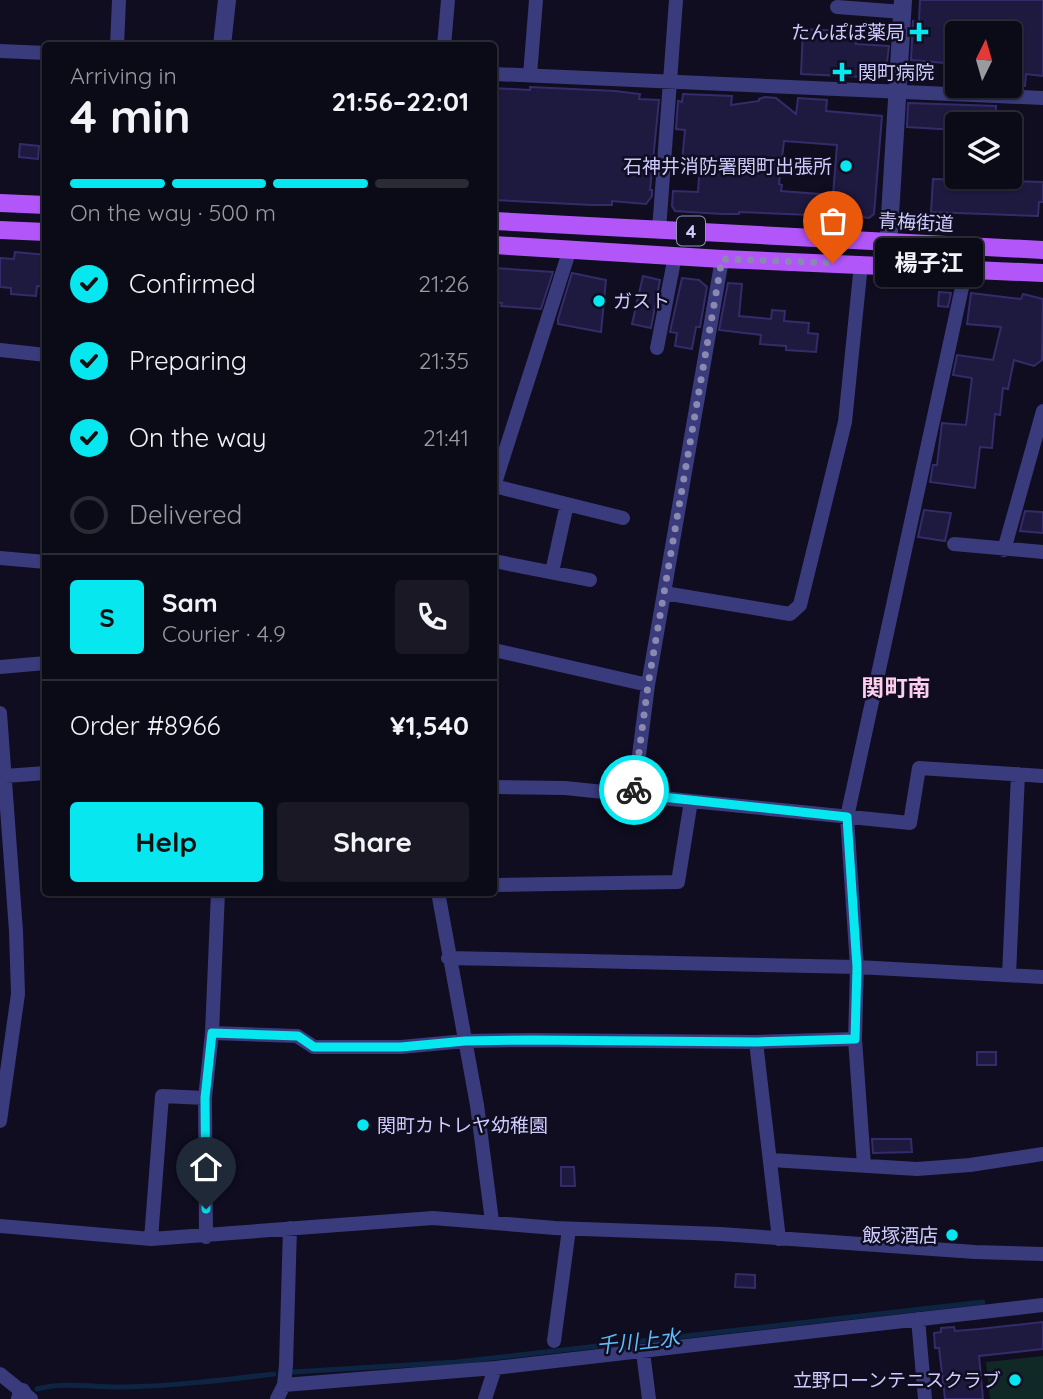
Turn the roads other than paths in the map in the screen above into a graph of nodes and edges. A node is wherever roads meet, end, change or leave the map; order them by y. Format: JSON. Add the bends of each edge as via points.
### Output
{"nodes":[{"id":1,"x":119,"y":0,"type":"edge"},
{"id":2,"x":227,"y":0,"type":"edge"},
{"id":3,"x":447,"y":0,"type":"edge"},
{"id":4,"x":536,"y":0,"type":"edge"},
{"id":5,"x":676,"y":0,"type":"edge"},
{"id":6,"x":903,"y":6,"type":"edge"},
{"id":7,"x":837,"y":7,"type":"dead end"},
{"id":8,"x":117,"y":42,"type":"edge"},
{"id":9,"x":222,"y":42,"type":"edge"},
{"id":10,"x":444,"y":42,"type":"edge"},
{"id":11,"x":0,"y":51,"type":"edge"},
{"id":12,"x":42,"y":53,"type":"edge"},
{"id":13,"x":497,"y":74,"type":"edge"},
{"id":14,"x":530,"y":75,"type":"junction"},
{"id":15,"x":671,"y":82,"type":"junction"},
{"id":16,"x":897,"y":92,"type":"junction"},
{"id":17,"x":1043,"y":98,"type":"edge"},
{"id":18,"x":0,"y":203,"type":"edge"},
{"id":19,"x":42,"y":205,"type":"edge"},
{"id":20,"x":497,"y":221,"type":"edge"},
{"id":21,"x":0,"y":230,"type":"edge"},
{"id":22,"x":659,"y":230,"type":"junction"},
{"id":23,"x":42,"y":232,"type":"edge"},
{"id":24,"x":888,"y":241,"type":"junction"},
{"id":25,"x":497,"y":245,"type":"edge"},
{"id":26,"x":570,"y":249,"type":"junction"},
{"id":27,"x":1043,"y":250,"type":"edge"},
{"id":28,"x":675,"y":256,"type":"junction"},
{"id":29,"x":722,"y":259,"type":"junction"},
{"id":30,"x":861,"y":264,"type":"junction"},
{"id":31,"x":887,"y":265,"type":"junction"},
{"id":32,"x":966,"y":269,"type":"junction"},
{"id":33,"x":1043,"y":273,"type":"edge"},
{"id":34,"x":657,"y":348,"type":"dead end"},
{"id":35,"x":0,"y":350,"type":"edge"},
{"id":36,"x":42,"y":355,"type":"edge"},
{"id":37,"x":1043,"y":412,"type":"edge"},
{"id":38,"x":497,"y":477,"type":"edge"},
{"id":39,"x":497,"y":487,"type":"edge"},
{"id":40,"x":568,"y":504,"type":"junction"},
{"id":41,"x":623,"y":518,"type":"dead end"},
{"id":42,"x":954,"y":544,"type":"dead end"},
{"id":43,"x":1004,"y":550,"type":"junction"},
{"id":44,"x":1043,"y":552,"type":"edge"},
{"id":45,"x":0,"y":558,"type":"edge"},
{"id":46,"x":42,"y":562,"type":"edge"},
{"id":47,"x":497,"y":562,"type":"edge"},
{"id":48,"x":551,"y":572,"type":"junction"},
{"id":49,"x":590,"y":580,"type":"dead end"},
{"id":50,"x":664,"y":593,"type":"junction"},
{"id":51,"x":497,"y":651,"type":"edge"},
{"id":52,"x":42,"y":663,"type":"edge"},
{"id":53,"x":0,"y":667,"type":"edge"},
{"id":54,"x":648,"y":685,"type":"junction"},
{"id":55,"x":0,"y":713,"type":"edge"},
{"id":56,"x":42,"y":773,"type":"edge"},
{"id":57,"x":1018,"y":774,"type":"junction"},
{"id":58,"x":5,"y":776,"type":"junction"},
{"id":59,"x":1043,"y":776,"type":"edge"},
{"id":60,"x":497,"y":787,"type":"edge"},
{"id":61,"x":634,"y":794,"type":"junction"},
{"id":62,"x":691,"y":801,"type":"junction"},
{"id":63,"x":847,"y":817,"type":"junction"},
{"id":64,"x":497,"y":885,"type":"edge"},
{"id":65,"x":218,"y":896,"type":"edge"},
{"id":66,"x":439,"y":896,"type":"edge"},
{"id":67,"x":448,"y":958,"type":"junction"},
{"id":68,"x":857,"y":967,"type":"junction"},
{"id":69,"x":1009,"y":975,"type":"junction"},
{"id":70,"x":1043,"y":977,"type":"edge"},
{"id":71,"x":212,"y":1033,"type":"junction"},
{"id":72,"x":855,"y":1039,"type":"junction"},
{"id":73,"x":465,"y":1041,"type":"junction"},
{"id":74,"x":756,"y":1042,"type":"junction"},
{"id":75,"x":205,"y":1098,"type":"junction"},
{"id":76,"x":0,"y":1121,"type":"edge"},
{"id":77,"x":1043,"y":1154,"type":"edge"},
{"id":78,"x":771,"y":1160,"type":"junction"},
{"id":79,"x":863,"y":1166,"type":"junction"},
{"id":80,"x":492,"y":1221,"type":"junction"},
{"id":81,"x":0,"y":1226,"type":"edge"},
{"id":82,"x":290,"y":1228,"type":"junction"},
{"id":83,"x":569,"y":1229,"type":"junction"},
{"id":84,"x":206,"y":1237,"type":"junction"},
{"id":85,"x":779,"y":1238,"type":"junction"},
{"id":86,"x":151,"y":1240,"type":"junction"},
{"id":87,"x":1043,"y":1254,"type":"edge"},
{"id":88,"x":1043,"y":1305,"type":"edge"},
{"id":89,"x":918,"y":1319,"type":"junction"},
{"id":90,"x":554,"y":1341,"type":"dead end"},
{"id":91,"x":643,"y":1352,"type":"junction"},
{"id":92,"x":495,"y":1368,"type":"junction"},
{"id":93,"x":0,"y":1374,"type":"edge"},
{"id":94,"x":284,"y":1385,"type":"junction"},
{"id":95,"x":24,"y":1396,"type":"edge"},
{"id":96,"x":277,"y":1399,"type":"edge"},
{"id":97,"x":485,"y":1399,"type":"edge"},
{"id":98,"x":649,"y":1399,"type":"edge"},
{"id":99,"x":925,"y":1399,"type":"edge"}],
"edges":[{"from":1,"to":8,"type":"street"},
{"from":2,"to":9,"type":"street"},
{"from":3,"to":10,"type":"street"},
{"from":4,"to":14,"type":"street"},
{"from":5,"to":15,"type":"street"},
{"from":6,"to":7,"type":"street"},
{"from":6,"to":16,"type":"street"},
{"from":11,"to":12,"type":"street"},
{"from":13,"to":14,"type":"street"},
{"from":14,"to":15,"type":"street"},
{"from":15,"to":16,"type":"street"},
{"from":15,"to":22,"type":"street"},
{"from":16,"to":17,"type":"street"},
{"from":16,"to":24,"type":"street"},
{"from":18,"to":19,"type":"main road"},
{"from":20,"to":22,"type":"main road","name":"青梅街道","number":"4"},
{"from":21,"to":23,"type":"main road"},
{"from":22,"to":24,"type":"main road","name":"青梅街道","number":"4"},
{"from":24,"to":27,"type":"main road","name":"青梅街道","number":"4"},
{"from":24,"to":31,"type":"street"},
{"from":25,"to":26,"type":"main road","number":"4"},
{"from":26,"to":28,"type":"main road","number":"4"},
{"from":26,"to":38,"type":"street"},
{"from":28,"to":29,"type":"main road","number":"4"},
{"from":28,"to":34,"type":"street"},
{"from":29,"to":30,"type":"main road","number":"4"},
{"from":29,"to":50,"type":"street"},
{"from":30,"to":31,"type":"main road","number":"4"},
{"from":30,"to":50,"type":"street","via":[[845,422],[800,605],[790,614]]},
{"from":31,"to":32,"type":"main road","number":"4"},
{"from":32,"to":33,"type":"main road","number":"4"},
{"from":32,"to":63,"type":"street"},
{"from":35,"to":36,"type":"street"},
{"from":37,"to":43,"type":"street"},
{"from":39,"to":40,"type":"street"},
{"from":40,"to":41,"type":"street"},
{"from":40,"to":48,"type":"street"},
{"from":42,"to":43,"type":"street"},
{"from":43,"to":44,"type":"street"},
{"from":45,"to":46,"type":"street"},
{"from":47,"to":48,"type":"street"},
{"from":48,"to":49,"type":"street"},
{"from":50,"to":54,"type":"street"},
{"from":51,"to":54,"type":"street"},
{"from":52,"to":53,"type":"street"},
{"from":54,"to":61,"type":"street"},
{"from":55,"to":58,"type":"street"},
{"from":56,"to":58,"type":"street"},
{"from":57,"to":59,"type":"street"},
{"from":57,"to":63,"type":"street","via":[[919,768],[910,823]]},
{"from":57,"to":69,"type":"street"},
{"from":58,"to":76,"type":"street","via":[[18,994]]},
{"from":60,"to":61,"type":"street"},
{"from":61,"to":62,"type":"street"},
{"from":62,"to":63,"type":"street"},
{"from":62,"to":64,"type":"street","via":[[678,882]]},
{"from":63,"to":68,"type":"street"},
{"from":65,"to":71,"type":"street"},
{"from":66,"to":67,"type":"street"},
{"from":67,"to":68,"type":"street"},
{"from":67,"to":73,"type":"street"},
{"from":68,"to":69,"type":"street"},
{"from":68,"to":72,"type":"street"},
{"from":69,"to":70,"type":"street"},
{"from":71,"to":73,"type":"street","via":[[298,1036],[314,1047]]},
{"from":71,"to":75,"type":"street"},
{"from":72,"to":74,"type":"street"},
{"from":72,"to":79,"type":"street"},
{"from":73,"to":74,"type":"street"},
{"from":73,"to":80,"type":"street"},
{"from":74,"to":78,"type":"street"},
{"from":75,"to":84,"type":"street"},
{"from":75,"to":86,"type":"street","via":[[162,1096]]},
{"from":77,"to":79,"type":"street","via":[[917,1169]]},
{"from":78,"to":79,"type":"street"},
{"from":78,"to":85,"type":"street"},
{"from":80,"to":82,"type":"street","via":[[433,1218]]},
{"from":80,"to":83,"type":"street"},
{"from":81,"to":86,"type":"street"},
{"from":82,"to":84,"type":"street"},
{"from":82,"to":94,"type":"street"},
{"from":83,"to":85,"type":"street"},
{"from":83,"to":90,"type":"street"},
{"from":84,"to":86,"type":"street"},
{"from":85,"to":87,"type":"street"},
{"from":88,"to":89,"type":"street"},
{"from":89,"to":91,"type":"street"},
{"from":89,"to":99,"type":"street"},
{"from":91,"to":92,"type":"street"},
{"from":91,"to":98,"type":"street"},
{"from":92,"to":94,"type":"street"},
{"from":92,"to":97,"type":"street"},
{"from":93,"to":95,"type":"street"},
{"from":94,"to":96,"type":"street"}]}
